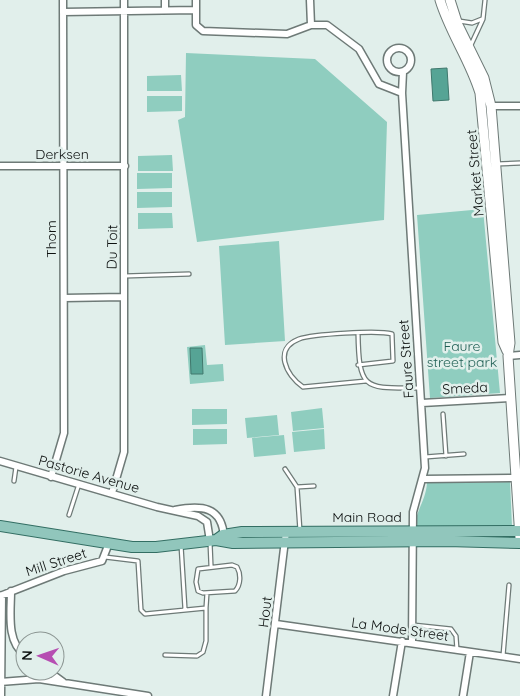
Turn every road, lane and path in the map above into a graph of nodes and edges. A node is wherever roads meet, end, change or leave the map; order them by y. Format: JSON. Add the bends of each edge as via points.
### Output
{"nodes":[{"id":1,"x":63,"y":0,"type":"edge"},
{"id":2,"x":124,"y":0,"type":"edge"},
{"id":3,"x":165,"y":0,"type":"edge"},
{"id":4,"x":196,"y":0,"type":"edge"},
{"id":5,"x":310,"y":0,"type":"edge"},
{"id":6,"x":440,"y":0,"type":"edge"},
{"id":7,"x":450,"y":0,"type":"edge"},
{"id":8,"x":484,"y":0,"type":"edge"},
{"id":9,"x":124,"y":10,"type":"junction"},
{"id":10,"x":165,"y":10,"type":"junction"},
{"id":11,"x":196,"y":10,"type":"junction"},
{"id":12,"x":63,"y":12,"type":"junction"},
{"id":13,"x":483,"y":19,"type":"junction"},
{"id":14,"x":456,"y":20,"type":"junction"},
{"id":15,"x":311,"y":25,"type":"junction"},
{"id":16,"x":470,"y":47,"type":"junction"},
{"id":17,"x":403,"y":72,"type":"dead end"},
{"id":18,"x":402,"y":93,"type":"junction"},
{"id":19,"x":491,"y":106,"type":"junction"},
{"id":20,"x":520,"y":106,"type":"edge"},
{"id":21,"x":520,"y":163,"type":"edge"},
{"id":22,"x":496,"y":164,"type":"junction"},
{"id":23,"x":0,"y":166,"type":"edge"},
{"id":24,"x":125,"y":166,"type":"junction"},
{"id":25,"x":63,"y":167,"type":"junction"},
{"id":26,"x":189,"y":274,"type":"dead end"},
{"id":27,"x":124,"y":276,"type":"junction"},
{"id":28,"x":124,"y":297,"type":"junction"},
{"id":29,"x":64,"y":298,"type":"junction"},
{"id":30,"x":358,"y":333,"type":"junction"},
{"id":31,"x":508,"y":354,"type":"junction"},
{"id":32,"x":520,"y":354,"type":"edge"},
{"id":33,"x":358,"y":364,"type":"junction"},
{"id":34,"x":366,"y":381,"type":"junction"},
{"id":35,"x":421,"y":388,"type":"junction"},
{"id":36,"x":511,"y":398,"type":"junction"},
{"id":37,"x":422,"y":403,"type":"junction"},
{"id":38,"x":443,"y":414,"type":"dead end"},
{"id":39,"x":516,"y":429,"type":"edge"},
{"id":40,"x":464,"y":454,"type":"dead end"},
{"id":41,"x":446,"y":456,"type":"junction"},
{"id":42,"x":425,"y":457,"type":"junction"},
{"id":43,"x":0,"y":461,"type":"edge"},
{"id":44,"x":16,"y":466,"type":"junction"},
{"id":45,"x":284,"y":469,"type":"dead end"},
{"id":46,"x":51,"y":477,"type":"junction"},
{"id":47,"x":516,"y":478,"type":"junction"},
{"id":48,"x":424,"y":479,"type":"junction"},
{"id":49,"x":14,"y":481,"type":"dead end"},
{"id":50,"x":79,"y":484,"type":"junction"},
{"id":51,"x":314,"y":486,"type":"dead end"},
{"id":52,"x":297,"y":487,"type":"junction"},
{"id":53,"x":112,"y":493,"type":"junction"},
{"id":54,"x":172,"y":511,"type":"junction"},
{"id":55,"x":69,"y":515,"type":"dead end"},
{"id":56,"x":0,"y":526,"type":"edge"},
{"id":57,"x":520,"y":531,"type":"edge"},
{"id":58,"x":300,"y":532,"type":"junction"},
{"id":59,"x":414,"y":536,"type":"junction"},
{"id":60,"x":286,"y":537,"type":"junction"},
{"id":61,"x":520,"y":538,"type":"edge"},
{"id":62,"x":218,"y":540,"type":"junction"},
{"id":63,"x":109,"y":543,"type":"junction"},
{"id":64,"x":520,"y":543,"type":"edge"},
{"id":65,"x":181,"y":544,"type":"junction"},
{"id":66,"x":105,"y":557,"type":"junction"},
{"id":67,"x":211,"y":566,"type":"junction"},
{"id":68,"x":509,"y":585,"type":"dead end"},
{"id":69,"x":11,"y":591,"type":"junction"},
{"id":70,"x":207,"y":593,"type":"junction"},
{"id":71,"x":1,"y":596,"type":"edge"},
{"id":72,"x":206,"y":608,"type":"junction"},
{"id":73,"x":184,"y":609,"type":"junction"},
{"id":74,"x":276,"y":624,"type":"junction"},
{"id":75,"x":412,"y":626,"type":"junction"},
{"id":76,"x":402,"y":641,"type":"junction"},
{"id":77,"x":15,"y":643,"type":"edge"},
{"id":78,"x":412,"y":643,"type":"junction"},
{"id":79,"x":456,"y":650,"type":"junction"},
{"id":80,"x":470,"y":652,"type":"junction"},
{"id":81,"x":166,"y":655,"type":"dead end"},
{"id":82,"x":503,"y":657,"type":"junction"},
{"id":83,"x":520,"y":659,"type":"edge"},
{"id":84,"x":1,"y":682,"type":"edge"},
{"id":85,"x":64,"y":682,"type":"joint"},
{"id":86,"x":1,"y":696,"type":"edge"},
{"id":87,"x":148,"y":696,"type":"edge"},
{"id":88,"x":266,"y":696,"type":"edge"},
{"id":89,"x":393,"y":696,"type":"edge"},
{"id":90,"x":463,"y":696,"type":"edge"}],
"edges":[{"from":1,"to":12,"type":"street","name":"Thom"},
{"from":2,"to":9,"type":"street","name":"Du Toit"},
{"from":3,"to":10,"type":"street"},
{"from":4,"to":11,"type":"street"},
{"from":5,"to":15,"type":"street"},
{"from":6,"to":31,"type":"main road","name":"Market Street","via":[[480,93],[503,342]]},
{"from":7,"to":14,"type":"main road","name":"Market Street"},
{"from":8,"to":13,"type":"lane"},
{"from":9,"to":10,"type":"street"},
{"from":9,"to":12,"type":"street"},
{"from":9,"to":24,"type":"street","name":"Du Toit"},
{"from":10,"to":11,"type":"street"},
{"from":11,"to":15,"type":"street","via":[[196,26],[203,31],[287,34]]},
{"from":12,"to":25,"type":"street","name":"Thom"},
{"from":13,"to":14,"type":"lane","via":[[472,23]]},
{"from":13,"to":16,"type":"lane"},
{"from":14,"to":16,"type":"main road","name":"Market Street"},
{"from":15,"to":18,"type":"street","via":[[330,26],[359,49],[379,84]]},
{"from":16,"to":19,"type":"main road","name":"Market Street","via":[[484,78]]},
{"from":17,"to":18,"type":"street","name":"Faure Street"},
{"from":18,"to":35,"type":"street","name":"Faure Street"},
{"from":19,"to":20,"type":"street"},
{"from":19,"to":22,"type":"main road","name":"Market Street"},
{"from":21,"to":22,"type":"lane"},
{"from":22,"to":31,"type":"main road","name":"Market Street","via":[[510,343]]},
{"from":23,"to":25,"type":"street","name":"Derksen"},
{"from":24,"to":25,"type":"street","name":"Derksen"},
{"from":24,"to":27,"type":"street","name":"Du Toit"},
{"from":25,"to":29,"type":"street","name":"Thom"},
{"from":26,"to":27,"type":"lane"},
{"from":27,"to":28,"type":"street","name":"Du Toit"},
{"from":28,"to":29,"type":"street"},
{"from":28,"to":53,"type":"street","name":"Du Toit","via":[[124,452]]},
{"from":29,"to":46,"type":"street","name":"Thom","via":[[64,433]]},
{"from":30,"to":33,"type":"lane"},
{"from":30,"to":33,"type":"lane","via":[[392,334],[394,359],[390,363]]},
{"from":30,"to":34,"type":"lane","via":[[300,338],[286,348],[284,363],[288,373],[303,387]]},
{"from":31,"to":32,"type":"street"},
{"from":31,"to":36,"type":"main road","name":"Market Street"},
{"from":33,"to":34,"type":"lane"},
{"from":34,"to":35,"type":"lane","via":[[382,388]]},
{"from":35,"to":37,"type":"street","name":"Faure Street"},
{"from":36,"to":37,"type":"street","name":"Smeda"},
{"from":36,"to":39,"type":"main road","name":"Market Street"},
{"from":37,"to":42,"type":"street","name":"Faure Street"},
{"from":38,"to":41,"type":"lane"},
{"from":39,"to":47,"type":"main road","name":"Market Street"},
{"from":40,"to":41,"type":"lane"},
{"from":41,"to":42,"type":"lane"},
{"from":42,"to":48,"type":"street","name":"Faure Street"},
{"from":43,"to":44,"type":"street","name":"Pastorie Avenue"},
{"from":44,"to":46,"type":"street","name":"Pastorie Avenue"},
{"from":44,"to":49,"type":"lane"},
{"from":45,"to":52,"type":"lane"},
{"from":46,"to":50,"type":"street","name":"Pastorie Avenue"},
{"from":47,"to":48,"type":"street"},
{"from":47,"to":57,"type":"main road","name":"Market Street"},
{"from":48,"to":59,"type":"street","name":"Faure Street","via":[[413,512]]},
{"from":50,"to":53,"type":"street","name":"Pastorie Avenue"},
{"from":50,"to":55,"type":"lane"},
{"from":51,"to":52,"type":"lane"},
{"from":52,"to":58,"type":"lane"},
{"from":53,"to":54,"type":"street","name":"Pastorie Avenue"},
{"from":54,"to":62,"type":"street","name":"Pastorie Avenue","via":[[204,518]]},
{"from":54,"to":62,"type":"street","name":"Pastorie Avenue","via":[[192,508],[215,512],[222,520]]},
{"from":56,"to":63,"type":"main road","name":"Main Road"},
{"from":57,"to":59,"type":"main road","name":"Main Road"},
{"from":57,"to":61,"type":"main road","name":"Market Street"},
{"from":58,"to":59,"type":"main road","name":"Main Road"},
{"from":58,"to":60,"type":"main road","name":"Main Road"},
{"from":59,"to":60,"type":"main road","name":"Main Road"},
{"from":59,"to":64,"type":"main road","name":"Main Road"},
{"from":59,"to":75,"type":"street","name":"Faure Street"},
{"from":60,"to":62,"type":"main road","name":"Main Road"},
{"from":60,"to":74,"type":"street","name":"Hout"},
{"from":62,"to":65,"type":"main road","name":"Main Road"},
{"from":62,"to":67,"type":"lane"},
{"from":63,"to":65,"type":"main road","name":"Main Road","via":[[141,548]]},
{"from":63,"to":66,"type":"street","name":"Mill Street"},
{"from":65,"to":73,"type":"lane"},
{"from":66,"to":69,"type":"street","name":"Mill Street","via":[[100,562],[64,570]]},
{"from":66,"to":73,"type":"lane","via":[[138,561],[143,614]]},
{"from":67,"to":70,"type":"lane","via":[[196,571],[197,588],[201,593]]},
{"from":67,"to":70,"type":"lane","via":[[235,566],[239,584],[232,592]]},
{"from":68,"to":82,"type":"lane"},
{"from":69,"to":71,"type":"street","name":"Mill Street"},
{"from":69,"to":77,"type":"street"},
{"from":70,"to":72,"type":"lane"},
{"from":71,"to":84,"type":"street"},
{"from":72,"to":73,"type":"lane"},
{"from":72,"to":81,"type":"lane","via":[[203,652],[196,656]]},
{"from":74,"to":76,"type":"street","name":"La Mode Street"},
{"from":74,"to":88,"type":"street","name":"Hout"},
{"from":75,"to":78,"type":"street","name":"Faure Street"},
{"from":75,"to":79,"type":"lane","via":[[452,630],[456,636]]},
{"from":76,"to":78,"type":"street","name":"La Mode Street"},
{"from":76,"to":89,"type":"street"},
{"from":78,"to":79,"type":"street","name":"La Mode Street"},
{"from":79,"to":80,"type":"street","name":"La Mode Street"},
{"from":80,"to":82,"type":"street","name":"La Mode Street"},
{"from":80,"to":90,"type":"street"},
{"from":82,"to":83,"type":"street","name":"La Mode Street"},
{"from":84,"to":85,"type":"street","via":[[39,679]]},
{"from":84,"to":86,"type":"street"},
{"from":85,"to":87,"type":"street"}]}
